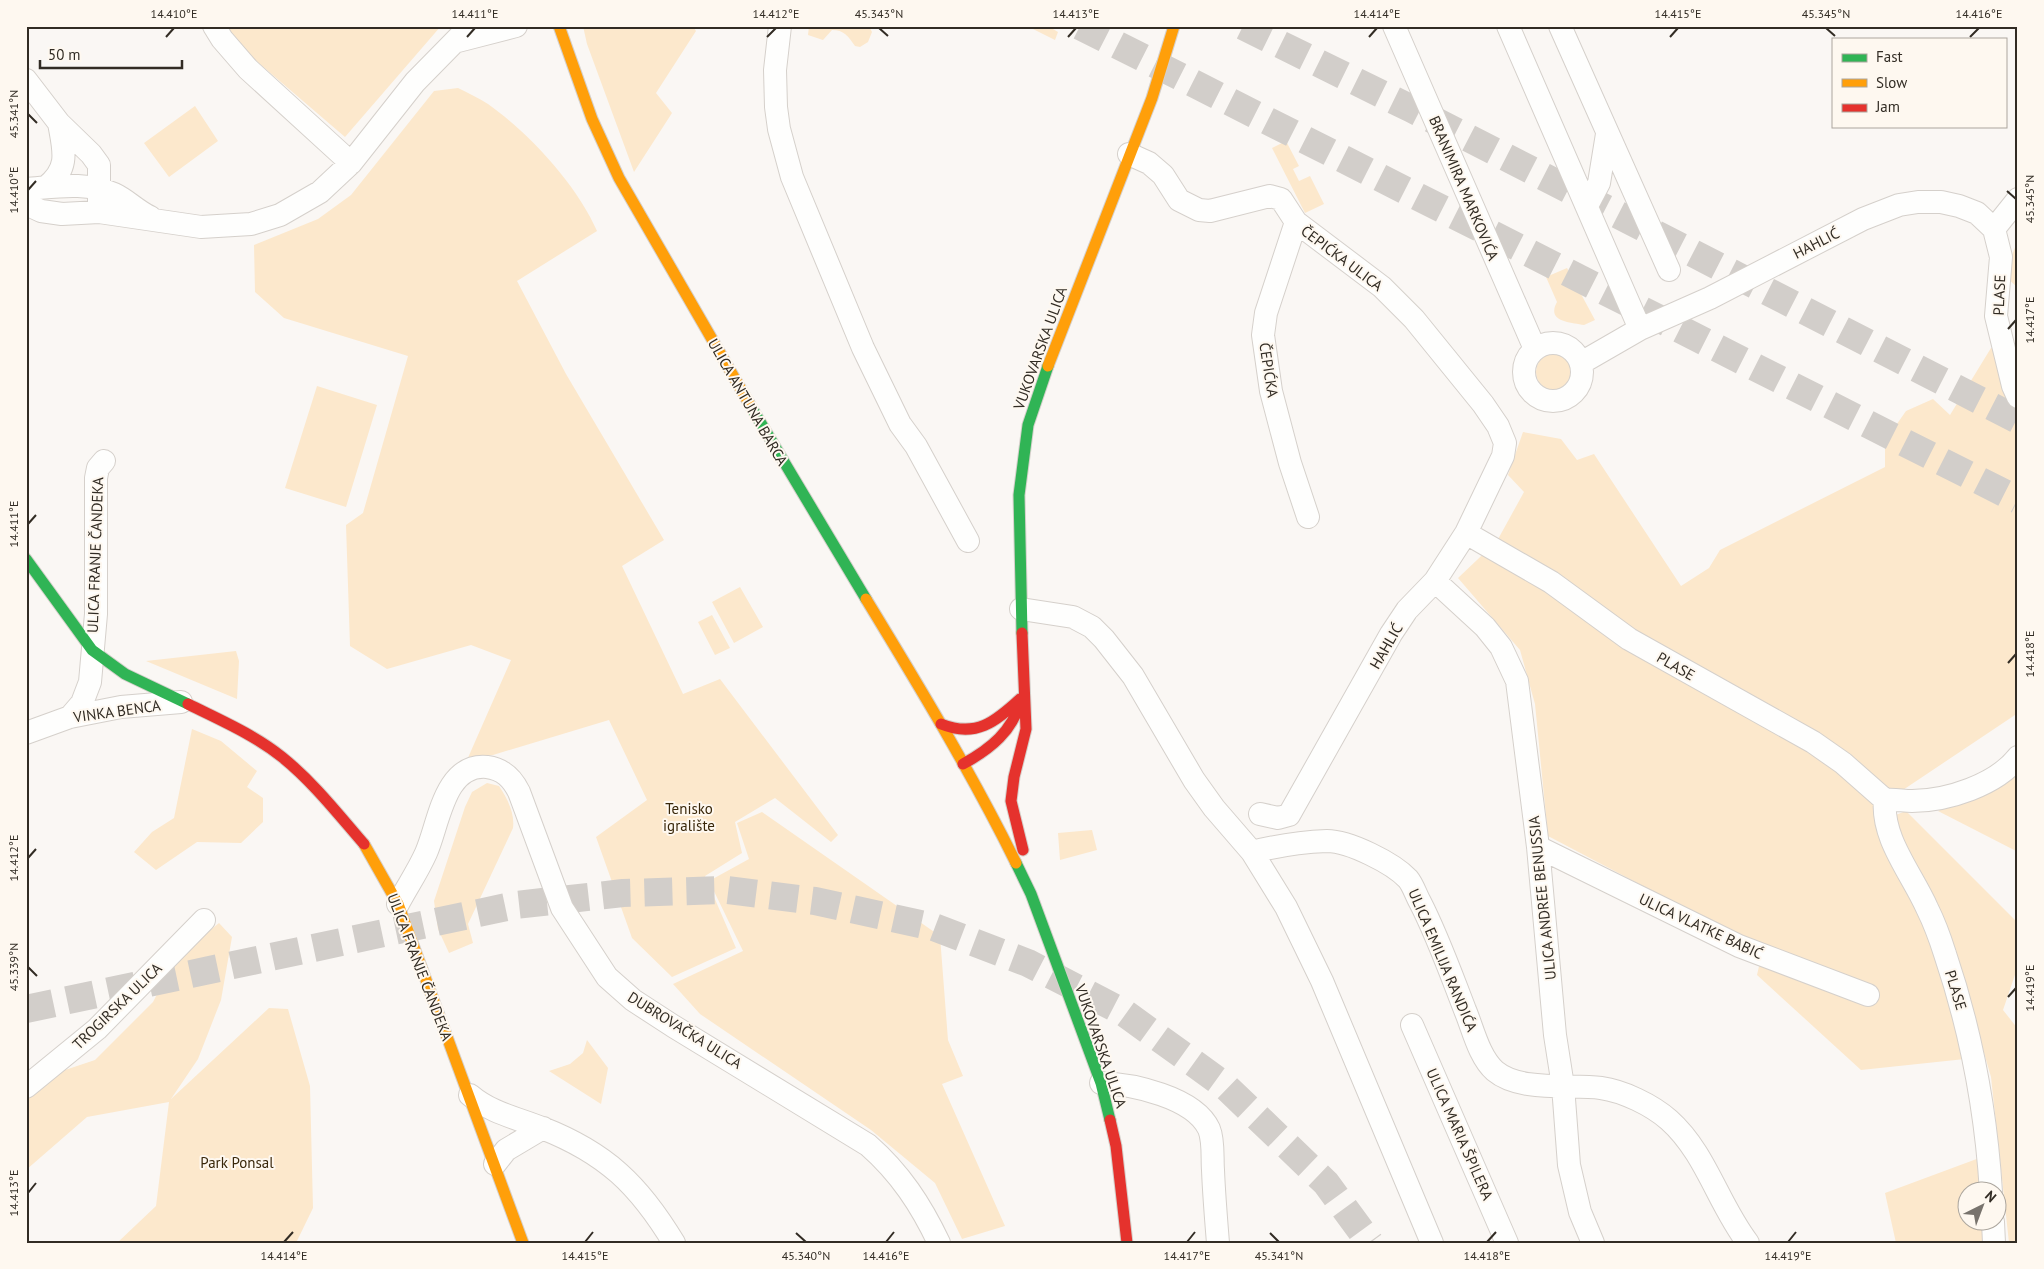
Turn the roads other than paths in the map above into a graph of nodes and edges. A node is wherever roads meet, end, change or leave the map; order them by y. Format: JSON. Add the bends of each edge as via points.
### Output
{"nodes":[{"id":1,"x":214,"y":26,"type":"edge"},
{"id":2,"x":516,"y":26,"type":"edge"},
{"id":3,"x":559,"y":26,"type":"edge"},
{"id":4,"x":780,"y":26,"type":"edge"},
{"id":5,"x":1174,"y":26,"type":"edge"},
{"id":6,"x":1394,"y":26,"type":"edge"},
{"id":7,"x":1508,"y":26,"type":"edge"},
{"id":8,"x":1560,"y":26,"type":"edge"},
{"id":9,"x":464,"y":33,"type":"edge"},
{"id":10,"x":26,"y":80,"type":"edge"},
{"id":11,"x":59,"y":123,"type":"junction"},
{"id":12,"x":1607,"y":134,"type":"junction"},
{"id":13,"x":1129,"y":154,"type":"junction"},
{"id":14,"x":352,"y":163,"type":"junction"},
{"id":15,"x":36,"y":188,"type":"edge"},
{"id":16,"x":98,"y":189,"type":"junction"},
{"id":17,"x":2018,"y":198,"type":"edge"},
{"id":18,"x":26,"y":204,"type":"edge"},
{"id":19,"x":1587,"y":206,"type":"junction"},
{"id":20,"x":99,"y":212,"type":"junction"},
{"id":21,"x":153,"y":219,"type":"junction"},
{"id":22,"x":1296,"y":222,"type":"junction"},
{"id":23,"x":1994,"y":228,"type":"junction"},
{"id":24,"x":1669,"y":270,"type":"dead end"},
{"id":25,"x":1640,"y":329,"type":"junction"},
{"id":26,"x":1535,"y":349,"type":"junction"},
{"id":27,"x":1581,"y":363,"type":"junction"},
{"id":28,"x":2018,"y":396,"type":"edge"},
{"id":29,"x":1503,"y":456,"type":"joint"},
{"id":30,"x":104,"y":462,"type":"dead end"},
{"id":31,"x":1308,"y":517,"type":"dead end"},
{"id":32,"x":1466,"y":533,"type":"junction"},
{"id":33,"x":968,"y":541,"type":"dead end"},
{"id":34,"x":26,"y":559,"type":"edge"},
{"id":35,"x":1435,"y":581,"type":"junction"},
{"id":36,"x":1021,"y":609,"type":"junction"},
{"id":37,"x":92,"y":650,"type":"junction"},
{"id":38,"x":1024,"y":697,"type":"junction"},
{"id":39,"x":181,"y":702,"type":"junction"},
{"id":40,"x":70,"y":717,"type":"junction"},
{"id":41,"x":941,"y":724,"type":"junction"},
{"id":42,"x":26,"y":732,"type":"edge"},
{"id":43,"x":1021,"y":751,"type":"junction"},
{"id":44,"x":2018,"y":757,"type":"edge"},
{"id":45,"x":963,"y":764,"type":"junction"},
{"id":46,"x":1005,"y":764,"type":"dead end"},
{"id":47,"x":977,"y":768,"type":"dead end"},
{"id":48,"x":1885,"y":800,"type":"junction"},
{"id":49,"x":1260,"y":814,"type":"dead end"},
{"id":50,"x":1538,"y":847,"type":"junction"},
{"id":51,"x":1252,"y":852,"type":"junction"},
{"id":52,"x":1031,"y":894,"type":"junction"},
{"id":53,"x":398,"y":904,"type":"junction"},
{"id":54,"x":204,"y":920,"type":"dead end"},
{"id":55,"x":1868,"y":995,"type":"dead end"},
{"id":56,"x":1412,"y":1025,"type":"dead end"},
{"id":57,"x":1101,"y":1083,"type":"junction"},
{"id":58,"x":1563,"y":1086,"type":"junction"},
{"id":59,"x":26,"y":1087,"type":"edge"},
{"id":60,"x":470,"y":1095,"type":"junction"},
{"id":61,"x":543,"y":1128,"type":"junction"},
{"id":62,"x":495,"y":1164,"type":"junction"},
{"id":63,"x":1990,"y":1182,"type":"edge"},
{"id":64,"x":523,"y":1243,"type":"edge"},
{"id":65,"x":674,"y":1243,"type":"edge"},
{"id":66,"x":939,"y":1243,"type":"edge"},
{"id":67,"x":1127,"y":1243,"type":"edge"},
{"id":68,"x":1218,"y":1243,"type":"edge"},
{"id":69,"x":1432,"y":1243,"type":"edge"},
{"id":70,"x":1507,"y":1243,"type":"edge"},
{"id":71,"x":1593,"y":1243,"type":"edge"},
{"id":72,"x":1748,"y":1243,"type":"edge"}],
"edges":[{"from":1,"to":14,"type":"street","via":[[248,69]]},
{"from":2,"to":9,"type":"street"},
{"from":3,"to":41,"type":"main road","name":"ULICA ANTUNA BARCA","via":[[592,119],[619,178],[803,496]]},
{"from":4,"to":33,"type":"street","via":[[774,70],[776,107],[792,177],[863,348],[900,424],[916,446]]},
{"from":5,"to":13,"type":"main road","name":"VUKOVARSKA ULICA","via":[[1152,98]]},
{"from":6,"to":26,"type":"street","name":"BRANIMIRA MARKOVIĆA"},
{"from":7,"to":19,"type":"street"},
{"from":8,"to":12,"type":"street"},
{"from":9,"to":14,"type":"street","via":[[415,82]]},
{"from":10,"to":11,"type":"street"},
{"from":11,"to":15,"type":"street","via":[[64,162],[58,176]]},
{"from":11,"to":16,"type":"street","via":[[85,178]]},
{"from":12,"to":19,"type":"street","via":[[1599,183]]},
{"from":12,"to":24,"type":"street"},
{"from":13,"to":22,"type":"street","name":"ČEPIĆKA ULICA","via":[[1149,163],[1163,175],[1179,200],[1189,207],[1210,211],[1275,196],[1281,199]]},
{"from":13,"to":36,"type":"main road","name":"VUKOVARSKA ULICA","via":[[1028,425],[1018,495]]},
{"from":14,"to":21,"type":"street","via":[[299,206],[251,224],[201,227]]},
{"from":15,"to":16,"type":"street","via":[[72,185]]},
{"from":16,"to":20,"type":"street"},
{"from":16,"to":21,"type":"street","via":[[112,193]]},
{"from":17,"to":23,"type":"street"},
{"from":18,"to":20,"type":"street","via":[[41,211],[62,214]]},
{"from":19,"to":25,"type":"street"},
{"from":20,"to":21,"type":"street"},
{"from":22,"to":29,"type":"street","name":"ČEPIĆKA ULICA","via":[[1382,287],[1414,319],[1498,426],[1504,443]]},
{"from":22,"to":31,"type":"street","name":"ČEPIĆKA","via":[[1266,313],[1263,335],[1271,391]]},
{"from":23,"to":25,"type":"street","name":"HAHLIĆ","via":[[1977,213],[1959,206],[1941,202],[1899,205],[1863,219],[1710,298]]},
{"from":23,"to":28,"type":"street","name":"PLASE","via":[[2001,257],[1996,316]]},
{"from":25,"to":27,"type":"street","name":"HAHLIĆ"},
{"from":26,"to":27,"type":"street","via":[[1545,344],[1563,344],[1577,355]]},
{"from":26,"to":27,"type":"street","via":[[1528,358],[1525,376],[1534,393],[1551,401],[1560,400],[1576,390],[1581,382]]},
{"from":29,"to":32,"type":"street","name":"HAHLIĆ"},
{"from":30,"to":37,"type":"street","name":"ULICA FRANJE ČANDEKA","via":[[98,468],[96,478],[96,614]]},
{"from":32,"to":35,"type":"street","name":"HAHLIĆ"},
{"from":32,"to":48,"type":"street","name":"PLASE","via":[[1551,582],[1629,639],[1813,742],[1844,763]]},
{"from":34,"to":37,"type":"main road","name":"ULICA FRANJE ČANDEKA"},
{"from":35,"to":49,"type":"street","name":"HAHLIĆ","via":[[1407,610],[1392,634],[1289,815],[1278,818]]},
{"from":35,"to":50,"type":"street","name":"ULICA ANDREE BENUSSIA","via":[[1485,627],[1501,647],[1517,681]]},
{"from":36,"to":38,"type":"main road","name":"VUKOVARSKA ULICA"},
{"from":36,"to":51,"type":"street","via":[[1073,617],[1092,627],[1104,639],[1133,676],[1194,780]]},
{"from":37,"to":39,"type":"main road","name":"ULICA FRANJE ČANDEKA","via":[[126,674]]},
{"from":37,"to":40,"type":"street","via":[[88,693]]},
{"from":38,"to":41,"type":"main road","via":[[998,717],[969,731],[954,731]]},
{"from":38,"to":43,"type":"main road","name":"VUKOVARSKA ULICA","via":[[1027,724]]},
{"from":38,"to":45,"type":"main road","name":"VUKOVARSKA ULICA","via":[[1005,736],[991,749]]},
{"from":39,"to":40,"type":"street","name":"VINKA BENCA","via":[[121,707]]},
{"from":39,"to":53,"type":"main road","name":"ULICA FRANJE ČANDEKA","via":[[244,732],[299,771],[365,845]]},
{"from":40,"to":42,"type":"street","name":"VINKA BENCA"},
{"from":41,"to":45,"type":"main road","name":"ULICA ANTUNA BARCA"},
{"from":43,"to":46,"type":"main road"},
{"from":43,"to":52,"type":"main road","name":"VUKOVARSKA ULICA","via":[[1011,801]]},
{"from":44,"to":48,"type":"street","via":[[1998,777],[1976,788],[1936,798]]},
{"from":45,"to":47,"type":"main road"},
{"from":45,"to":52,"type":"main road","name":"VUKOVARSKA ULICA"},
{"from":48,"to":63,"type":"street","name":"PLASE","via":[[1888,832],[1928,908],[1963,1012],[1982,1102]]},
{"from":50,"to":55,"type":"street","name":"ULICA VLATKE BABIĆ","via":[[1739,946]]},
{"from":50,"to":58,"type":"street","name":"ULICA ANDREE BENUSSIA"},
{"from":51,"to":58,"type":"street","name":"ULICA EMILIJA RANDIĆA","via":[[1328,841],[1349,846],[1398,869],[1409,880],[1425,911],[1478,1043],[1493,1069],[1505,1078],[1527,1084]]},
{"from":51,"to":69,"type":"street","via":[[1286,907],[1322,981]]},
{"from":52,"to":57,"type":"main road","name":"VUKOVARSKA ULICA"},
{"from":53,"to":60,"type":"main road","name":"ULICA FRANJE ČANDEKA"},
{"from":53,"to":66,"type":"street","name":"DUBROVAČKA ULICA","via":[[426,853],[448,791],[456,779],[465,770],[478,766],[502,772],[512,779],[519,792],[562,908],[607,977],[673,1026],[868,1145],[904,1182],[926,1215]]},
{"from":54,"to":59,"type":"street","name":"TROGIRSKA ULICA","via":[[97,1029]]},
{"from":56,"to":70,"type":"street","name":"ULICA MARIA ŠPILERA"},
{"from":57,"to":67,"type":"main road","name":"VUKOVARSKA ULICA","via":[[1116,1146]]},
{"from":57,"to":68,"type":"street","via":[[1138,1086],[1161,1094],[1203,1119],[1211,1138]]},
{"from":58,"to":71,"type":"street","name":"ULICA ANDREE BENUSSIA","via":[[1569,1165],[1580,1212]]},
{"from":58,"to":72,"type":"street","name":"ULICA EMILIJA RANDIĆA","via":[[1602,1088],[1623,1094],[1668,1119],[1690,1144]]},
{"from":60,"to":61,"type":"street","via":[[492,1110]]},
{"from":60,"to":62,"type":"main road","name":"ULICA FRANJE ČANDEKA"},
{"from":61,"to":62,"type":"street","via":[[506,1150]]},
{"from":61,"to":65,"type":"street","via":[[581,1145],[612,1166],[648,1202]]},
{"from":62,"to":64,"type":"main road","name":"ULICA FRANJE ČANDEKA"}]}
